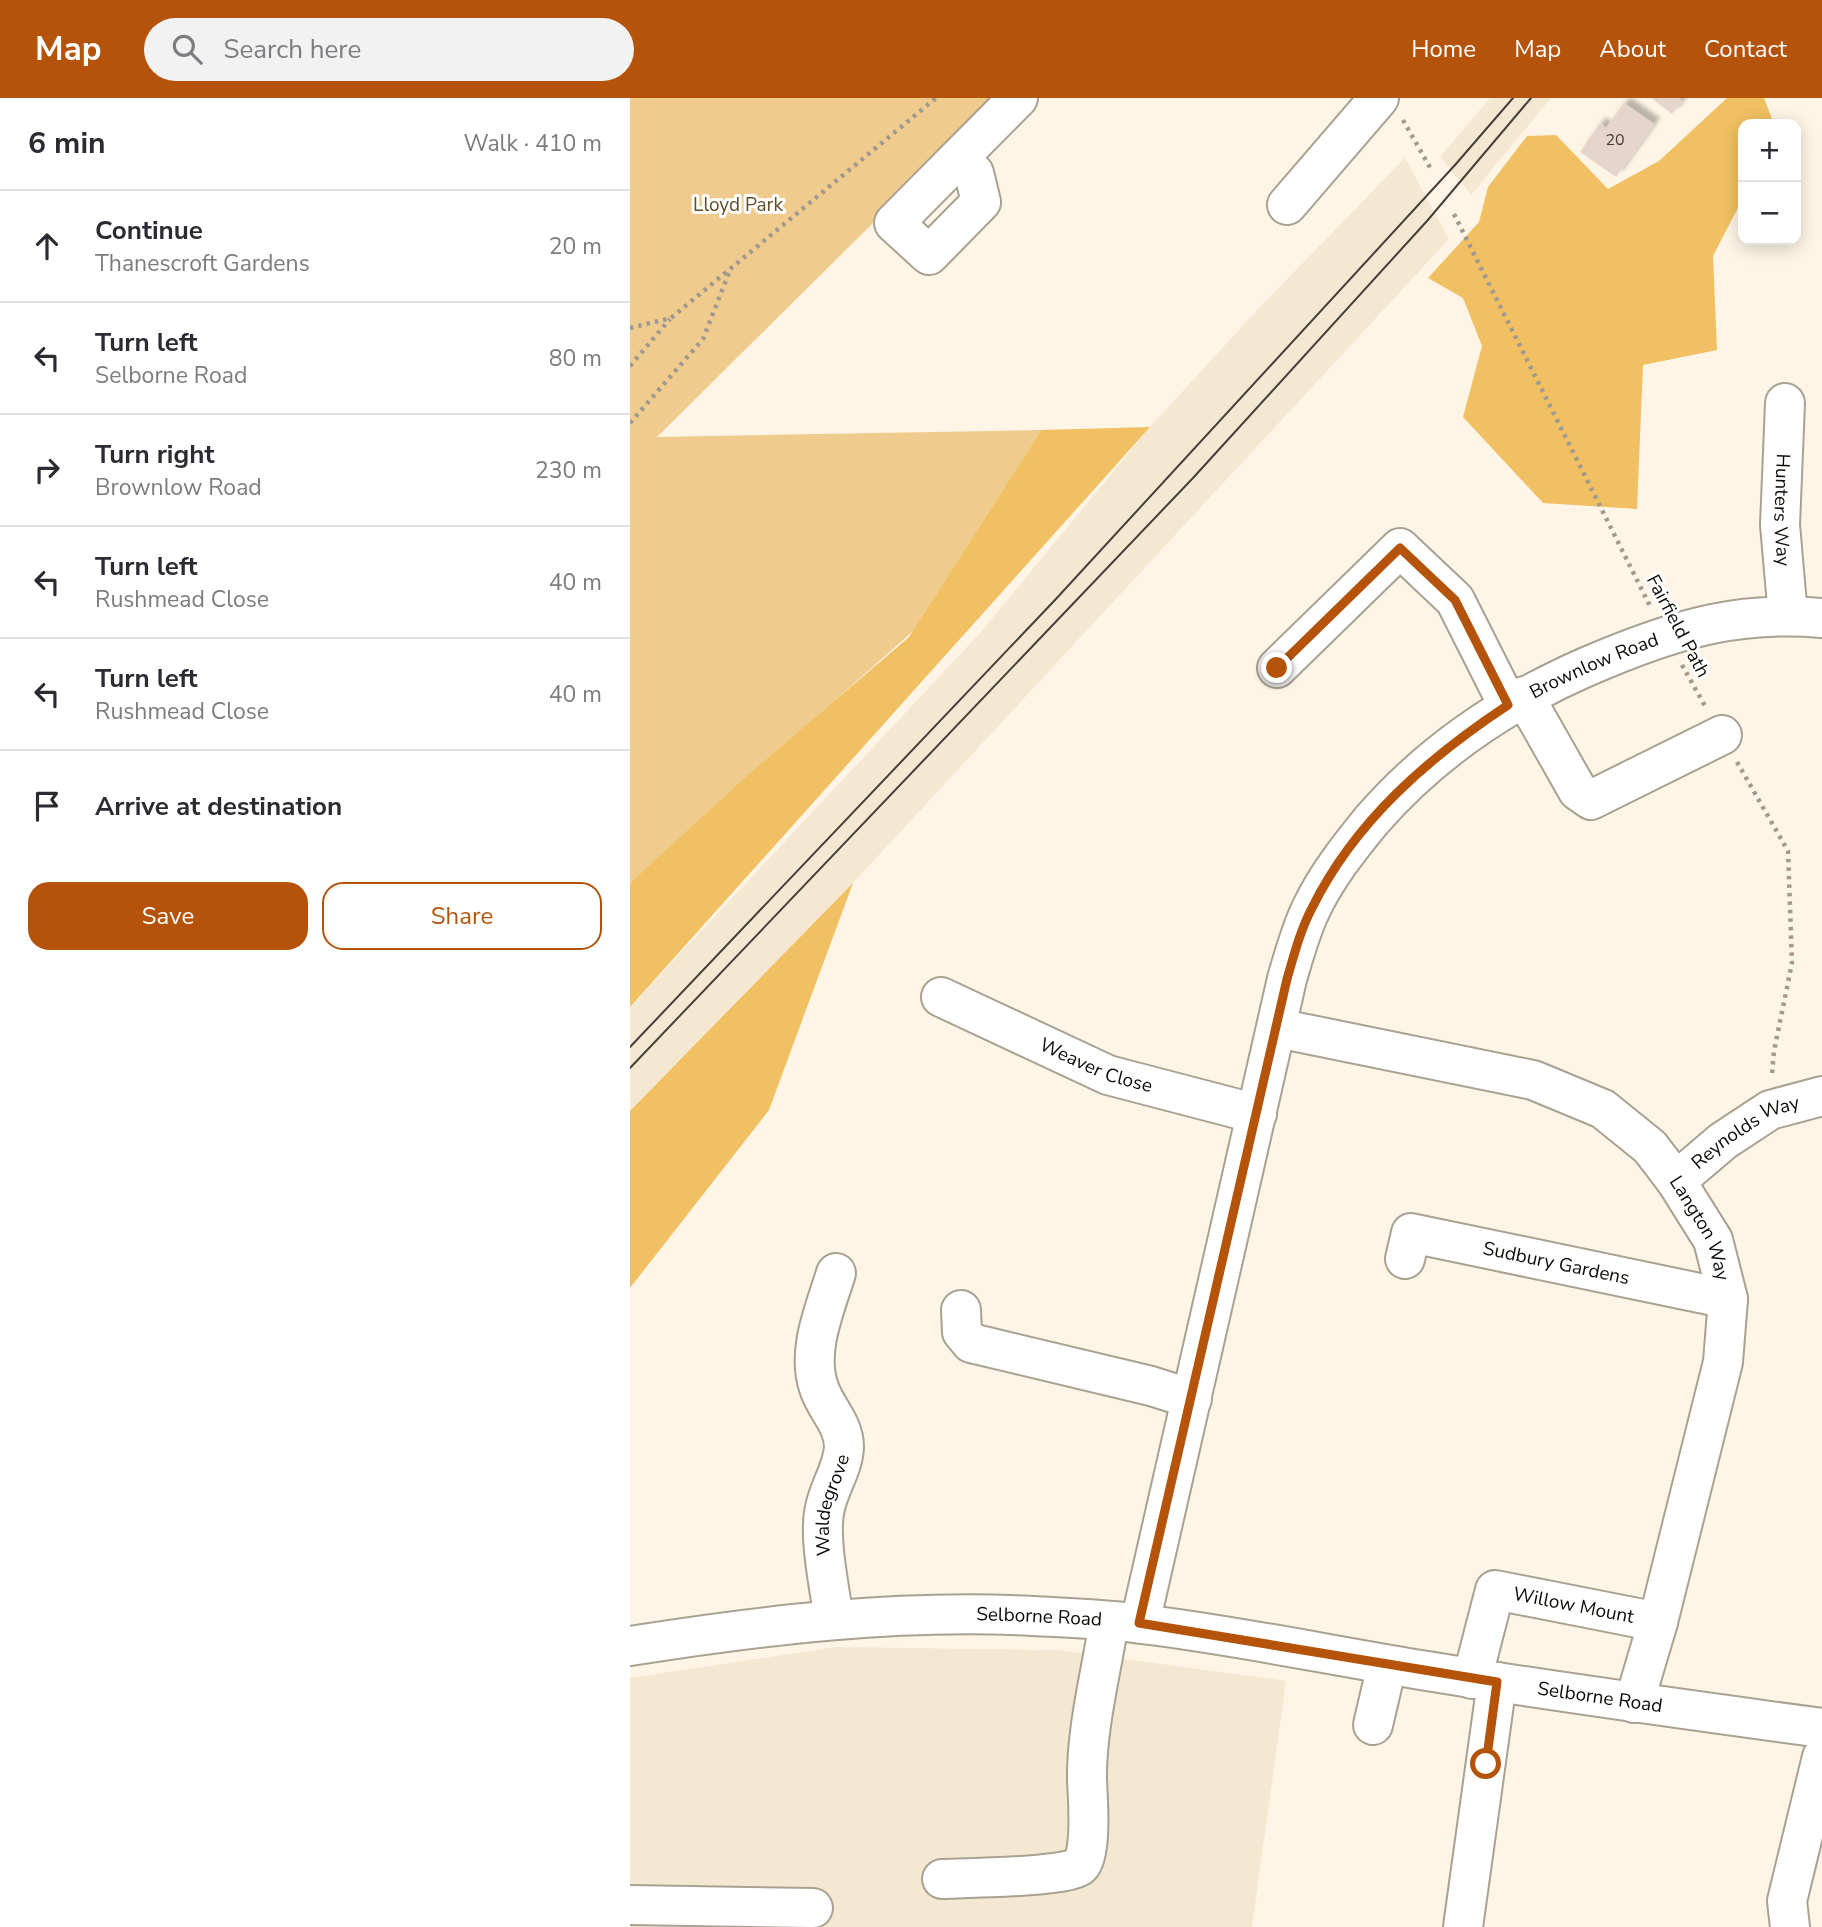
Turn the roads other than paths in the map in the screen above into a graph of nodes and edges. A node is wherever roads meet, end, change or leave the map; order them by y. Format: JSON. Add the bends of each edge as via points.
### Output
{"nodes":[{"id":1,"x":1017,"y":98,"type":"edge"},
{"id":2,"x":1390,"y":108,"type":"edge"},
{"id":3,"x":1287,"y":205,"type":"dead end"},
{"id":4,"x":894,"y":223,"type":"dead end"},
{"id":5,"x":1785,"y":403,"type":"dead end"},
{"id":6,"x":1805,"y":617,"type":"edge"},
{"id":7,"x":1277,"y":668,"type":"dead end"},
{"id":8,"x":1516,"y":700,"type":"junction"},
{"id":9,"x":1721,"y":735,"type":"road end"},
{"id":10,"x":941,"y":997,"type":"dead end"},
{"id":11,"x":1277,"y":1028,"type":"junction"},
{"id":12,"x":1822,"y":1096,"type":"edge"},
{"id":13,"x":1257,"y":1114,"type":"junction"},
{"id":14,"x":1676,"y":1181,"type":"junction"},
{"id":15,"x":1405,"y":1259,"type":"dead end"},
{"id":16,"x":836,"y":1273,"type":"dead end"},
{"id":17,"x":1728,"y":1299,"type":"junction"},
{"id":18,"x":961,"y":1310,"type":"dead end"},
{"id":19,"x":1192,"y":1399,"type":"junction"},
{"id":20,"x":834,"y":1620,"type":"junction"},
{"id":21,"x":1658,"y":1622,"type":"junction"},
{"id":22,"x":1124,"y":1623,"type":"junction"},
{"id":23,"x":630,"y":1646,"type":"edge"},
{"id":24,"x":1387,"y":1665,"type":"junction"},
{"id":25,"x":1484,"y":1681,"type":"junction"},
{"id":26,"x":1634,"y":1703,"type":"junction"},
{"id":27,"x":1373,"y":1725,"type":"dead end"},
{"id":28,"x":1822,"y":1728,"type":"edge"},
{"id":29,"x":1822,"y":1757,"type":"edge"},
{"id":30,"x":942,"y":1879,"type":"dead end"},
{"id":31,"x":630,"y":1905,"type":"edge"},
{"id":32,"x":813,"y":1908,"type":"dead end"},
{"id":33,"x":1463,"y":1927,"type":"edge"},
{"id":34,"x":1790,"y":1927,"type":"edge"}],
"edges":[{"from":1,"to":4,"type":"street","via":[[958,159],[974,173],[981,202],[929,255]]},
{"from":2,"to":3,"type":"street"},
{"from":5,"to":6,"type":"street","name":"Hunters Way","via":[[1780,525]]},
{"from":6,"to":8,"type":"street","name":"Brownlow Road","via":[[1743,617],[1665,636]]},
{"from":7,"to":8,"type":"street","via":[[1400,548],[1455,600]]},
{"from":8,"to":9,"type":"street","via":[[1578,791],[1591,800]]},
{"from":8,"to":11,"type":"street","name":"Brownlow Road","via":[[1416,773],[1354,841],[1312,907],[1299,938]]},
{"from":10,"to":13,"type":"street","name":"Weaver Close","via":[[1108,1075]]},
{"from":11,"to":13,"type":"street","name":"Brownlow Road"},
{"from":11,"to":14,"type":"street","name":"Langton Way","via":[[1533,1080],[1603,1109],[1650,1147]]},
{"from":12,"to":14,"type":"street","name":"Reynolds Way","via":[[1770,1110],[1723,1141]]},
{"from":13,"to":19,"type":"street","name":"Brownlow Road"},
{"from":14,"to":17,"type":"street","name":"Langton Way","via":[[1713,1240]]},
{"from":15,"to":17,"type":"street","name":"Sudbury Gardens","via":[[1411,1233]]},
{"from":16,"to":20,"type":"street","name":"Waldegrove","via":[[815,1360],[819,1389],[844,1444],[842,1463],[824,1510]]},
{"from":17,"to":21,"type":"street","name":"Langton Way","via":[[1723,1362]]},
{"from":18,"to":19,"type":"street","via":[[962,1332],[971,1343]]},
{"from":19,"to":22,"type":"street","name":"Brownlow Road"},
{"from":20,"to":22,"type":"street","name":"Selborne Road","via":[[1031,1616]]},
{"from":20,"to":23,"type":"street","name":"Selborne Road"},
{"from":21,"to":25,"type":"street","name":"Willow Mount","via":[[1495,1590]]},
{"from":21,"to":26,"type":"street","name":"Langton Way"},
{"from":22,"to":24,"type":"street","name":"Selborne Road"},
{"from":22,"to":30,"type":"street","name":"Brownlow Road","via":[[1087,1764],[1087,1839],[1080,1866],[1043,1874]]},
{"from":24,"to":25,"type":"street","name":"Selborne Road"},
{"from":24,"to":27,"type":"street"},
{"from":25,"to":26,"type":"street","name":"Selborne Road"},
{"from":25,"to":33,"type":"street"},
{"from":26,"to":28,"type":"street","name":"Selborne Road"},
{"from":29,"to":34,"type":"street","via":[[1787,1901]]},
{"from":31,"to":32,"type":"street"}]}
